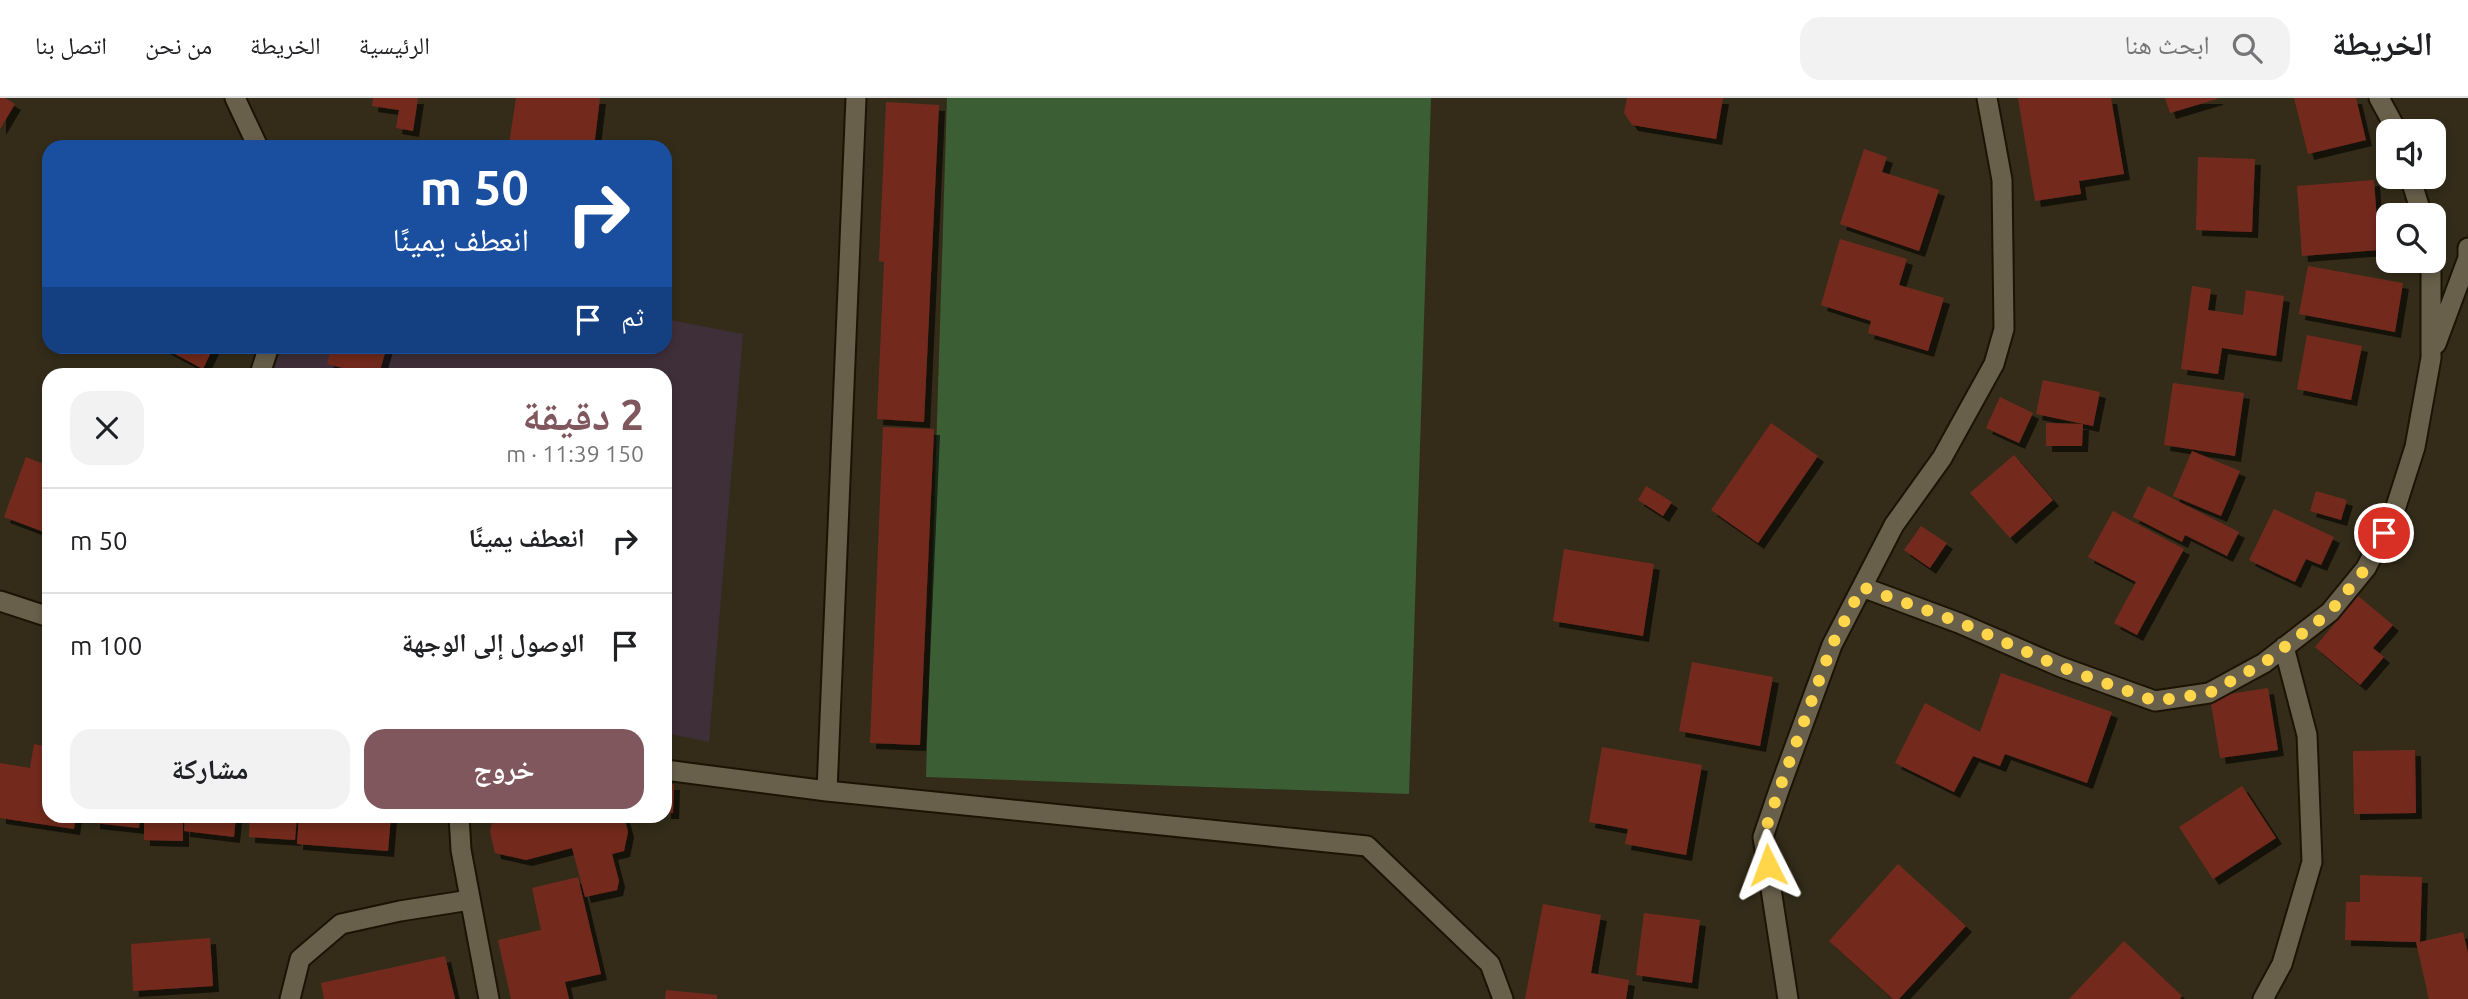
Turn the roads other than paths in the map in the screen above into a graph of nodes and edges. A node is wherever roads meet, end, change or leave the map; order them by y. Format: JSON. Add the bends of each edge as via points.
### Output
{"nodes":[{"id":1,"x":235,"y":98,"type":"edge"},
{"id":2,"x":856,"y":98,"type":"edge"},
{"id":3,"x":1987,"y":98,"type":"edge"},
{"id":4,"x":2379,"y":98,"type":"edge"},
{"id":5,"x":2390,"y":119,"type":"edge"},
{"id":6,"x":255,"y":140,"type":"edge"},
{"id":7,"x":2468,"y":248,"type":"edge"},
{"id":8,"x":2431,"y":273,"type":"edge"},
{"id":9,"x":2431,"y":358,"type":"junction"},
{"id":10,"x":1862,"y":587,"type":"junction"},
{"id":11,"x":0,"y":601,"type":"edge"},
{"id":12,"x":42,"y":615,"type":"edge"},
{"id":13,"x":2284,"y":648,"type":"junction"},
{"id":14,"x":672,"y":771,"type":"edge"},
{"id":15,"x":827,"y":791,"type":"junction"},
{"id":16,"x":459,"y":823,"type":"edge"},
{"id":17,"x":470,"y":900,"type":"junction"},
{"id":18,"x":290,"y":999,"type":"edge"},
{"id":19,"x":489,"y":999,"type":"edge"},
{"id":20,"x":1503,"y":999,"type":"edge"},
{"id":21,"x":1788,"y":999,"type":"edge"},
{"id":22,"x":2263,"y":999,"type":"edge"}],
"edges":[{"from":1,"to":6,"type":"street"},
{"from":2,"to":15,"type":"street"},
{"from":3,"to":10,"type":"street","via":[[2002,180],[2004,329],[1994,364],[1942,458],[1894,525]]},
{"from":4,"to":5,"type":"street"},
{"from":7,"to":9,"type":"street"},
{"from":8,"to":9,"type":"street"},
{"from":9,"to":13,"type":"street","via":[[2415,447],[2387,526],[2366,568],[2330,612]]},
{"from":10,"to":13,"type":"street","via":[[2155,701],[2209,693]]},
{"from":10,"to":21,"type":"street","via":[[1832,645],[1763,837]]},
{"from":11,"to":12,"type":"street"},
{"from":13,"to":22,"type":"street","via":[[2307,735],[2312,863],[2282,964]]},
{"from":14,"to":15,"type":"street"},
{"from":15,"to":20,"type":"street","via":[[1367,846],[1490,964]]},
{"from":16,"to":17,"type":"street"},
{"from":17,"to":18,"type":"street","via":[[341,924],[300,959]]},
{"from":17,"to":19,"type":"street"}]}
